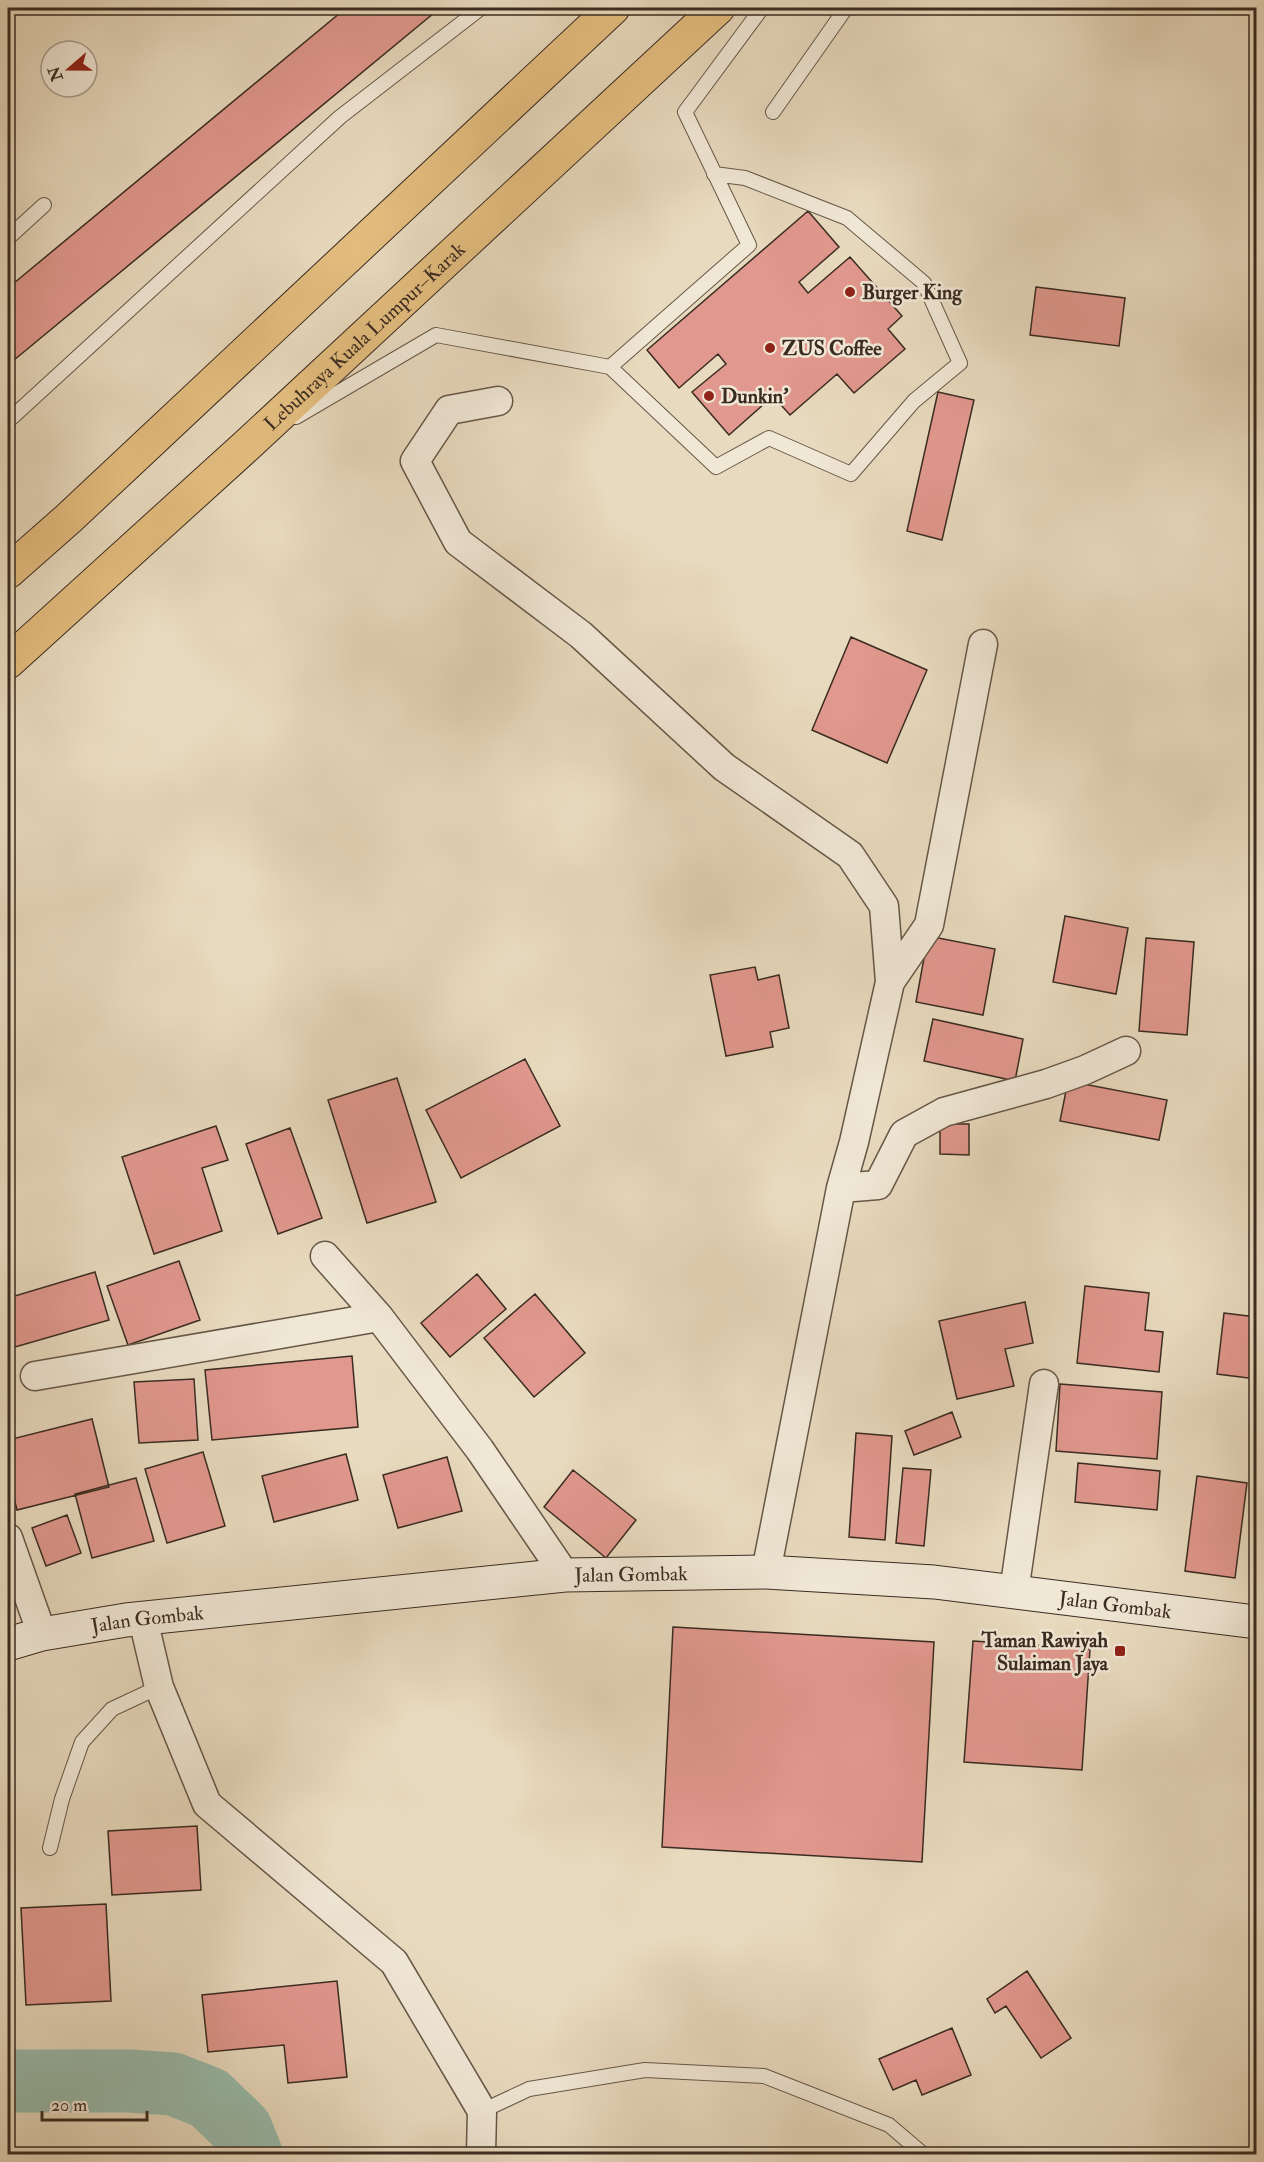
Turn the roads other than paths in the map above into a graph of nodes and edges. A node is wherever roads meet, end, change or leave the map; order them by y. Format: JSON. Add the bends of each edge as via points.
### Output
{"nodes":[{"id":1,"x":481,"y":8,"type":"edge"},
{"id":2,"x":613,"y":8,"type":"edge"},
{"id":3,"x":718,"y":8,"type":"edge"},
{"id":4,"x":762,"y":8,"type":"edge"},
{"id":5,"x":846,"y":8,"type":"edge"},
{"id":6,"x":773,"y":112,"type":"dead end"},
{"id":7,"x":714,"y":174,"type":"junction"},
{"id":8,"x":44,"y":205,"type":"dead end"},
{"id":9,"x":8,"y":238,"type":"edge"},
{"id":10,"x":610,"y":368,"type":"junction"},
{"id":11,"x":498,"y":401,"type":"dead end"},
{"id":12,"x":8,"y":420,"type":"edge"},
{"id":13,"x":245,"y":447,"type":"junction"},
{"id":14,"x":8,"y":572,"type":"edge"},
{"id":15,"x":984,"y":644,"type":"dead end"},
{"id":16,"x":8,"y":662,"type":"edge"},
{"id":17,"x":890,"y":982,"type":"junction"},
{"id":18,"x":1126,"y":1051,"type":"dead end"},
{"id":19,"x":841,"y":1188,"type":"junction"},
{"id":20,"x":325,"y":1256,"type":"dead end"},
{"id":21,"x":379,"y":1317,"type":"junction"},
{"id":22,"x":35,"y":1376,"type":"dead end"},
{"id":23,"x":1044,"y":1384,"type":"dead end"},
{"id":24,"x":8,"y":1538,"type":"edge"},
{"id":25,"x":766,"y":1572,"type":"junction"},
{"id":26,"x":565,"y":1575,"type":"junction"},
{"id":27,"x":1014,"y":1592,"type":"junction"},
{"id":28,"x":143,"y":1619,"type":"junction"},
{"id":29,"x":1257,"y":1622,"type":"edge"},
{"id":30,"x":42,"y":1634,"type":"junction"},
{"id":31,"x":8,"y":1644,"type":"edge"},
{"id":32,"x":159,"y":1688,"type":"junction"},
{"id":33,"x":50,"y":1848,"type":"dead end"},
{"id":34,"x":482,"y":2111,"type":"junction"},
{"id":35,"x":482,"y":2154,"type":"edge"},
{"id":36,"x":923,"y":2154,"type":"edge"}],
"edges":[{"from":1,"to":12,"type":"lane","via":[[340,117]]},
{"from":2,"to":14,"type":"highway"},
{"from":3,"to":13,"type":"highway","name":"Lebuhraya Kuala Lumpur–Karak"},
{"from":4,"to":7,"type":"lane","via":[[685,112]]},
{"from":5,"to":6,"type":"lane"},
{"from":7,"to":10,"type":"lane","via":[[749,245]]},
{"from":7,"to":10,"type":"lane","via":[[745,178],[847,218],[924,284],[960,363],[914,401],[851,474],[769,438],[716,467]]},
{"from":8,"to":9,"type":"lane"},
{"from":10,"to":13,"type":"lane","via":[[436,335]]},
{"from":11,"to":17,"type":"street","via":[[449,410],[415,461],[458,542],[581,635],[724,767],[850,855],[884,906]]},
{"from":13,"to":16,"type":"highway","name":"Lebuhraya Kuala Lumpur–Karak"},
{"from":15,"to":17,"type":"street","via":[[929,925]]},
{"from":17,"to":19,"type":"street"},
{"from":18,"to":19,"type":"street","via":[[1046,1084],[944,1112],[904,1134],[878,1185]]},
{"from":19,"to":25,"type":"street"},
{"from":20,"to":21,"type":"street"},
{"from":21,"to":22,"type":"street"},
{"from":21,"to":26,"type":"street","via":[[480,1450]]},
{"from":23,"to":27,"type":"street"},
{"from":24,"to":30,"type":"street"},
{"from":25,"to":26,"type":"main road","name":"Jalan Gombak"},
{"from":25,"to":27,"type":"main road","name":"Jalan Gombak","via":[[934,1582]]},
{"from":26,"to":28,"type":"main road","name":"Jalan Gombak"},
{"from":27,"to":29,"type":"main road","name":"Jalan Gombak"},
{"from":28,"to":30,"type":"main road","name":"Jalan Gombak"},
{"from":28,"to":32,"type":"street"},
{"from":30,"to":31,"type":"main road","name":"Jalan Gombak"},
{"from":32,"to":33,"type":"lane","via":[[112,1709],[82,1742]]},
{"from":32,"to":34,"type":"street","via":[[207,1804],[394,1962]]},
{"from":34,"to":35,"type":"street"},
{"from":34,"to":36,"type":"lane","via":[[529,2089],[645,2070],[764,2076],[889,2125]]}]}
